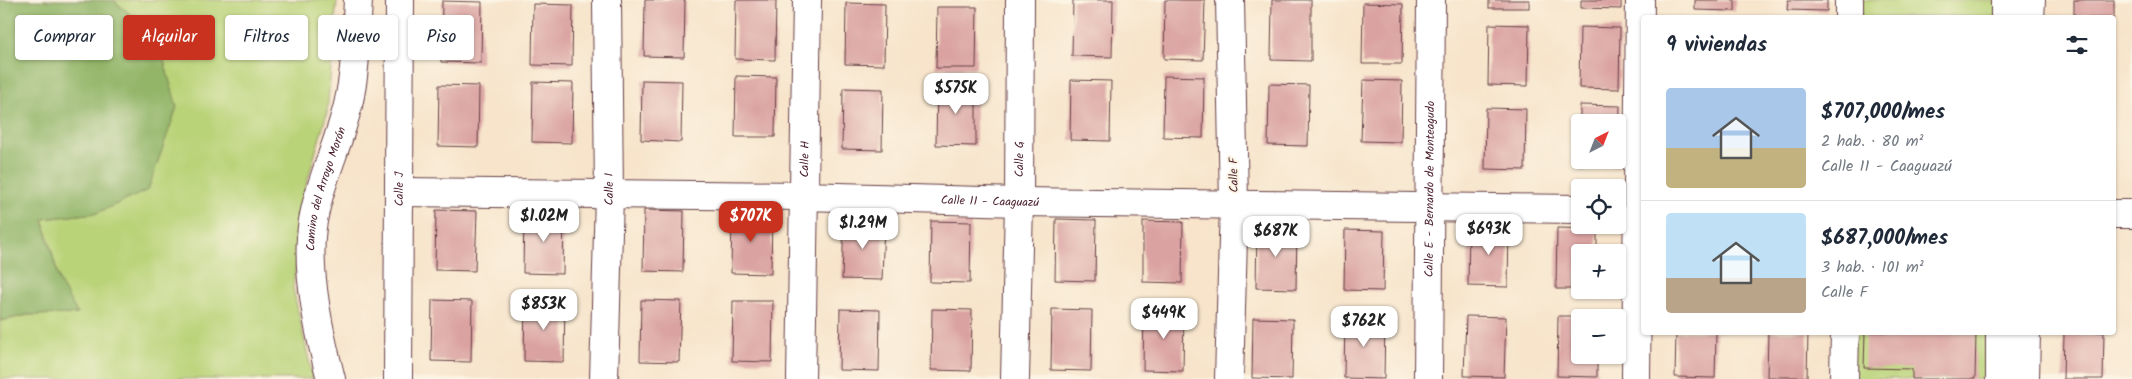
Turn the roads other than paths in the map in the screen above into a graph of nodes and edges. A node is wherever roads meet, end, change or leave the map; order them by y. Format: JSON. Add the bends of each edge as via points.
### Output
{"nodes":[{"id":1,"x":358,"y":0,"type":"edge"},
{"id":2,"x":400,"y":0,"type":"edge"},
{"id":3,"x":607,"y":0,"type":"edge"},
{"id":4,"x":807,"y":0,"type":"edge"},
{"id":5,"x":1020,"y":0,"type":"edge"},
{"id":6,"x":1230,"y":0,"type":"edge"},
{"id":7,"x":1431,"y":0,"type":"edge"},
{"id":8,"x":1640,"y":0,"type":"edge"},
{"id":9,"x":1849,"y":0,"type":"edge"},
{"id":10,"x":2005,"y":0,"type":"edge"},
{"id":11,"x":2031,"y":0,"type":"edge"},
{"id":12,"x":1849,"y":15,"type":"edge"},
{"id":13,"x":2004,"y":15,"type":"edge"},
{"id":14,"x":2030,"y":15,"type":"edge"},
{"id":15,"x":400,"y":192,"type":"junction"},
{"id":16,"x":609,"y":195,"type":"junction"},
{"id":17,"x":803,"y":196,"type":"junction"},
{"id":18,"x":1019,"y":202,"type":"junction"},
{"id":19,"x":1234,"y":204,"type":"junction"},
{"id":20,"x":1430,"y":207,"type":"junction"},
{"id":21,"x":1571,"y":209,"type":"edge"},
{"id":22,"x":1634,"y":210,"type":"edge"},
{"id":23,"x":2116,"y":214,"type":"edge"},
{"id":24,"x":2132,"y":214,"type":"edge"},
{"id":25,"x":1845,"y":335,"type":"edge"},
{"id":26,"x":2000,"y":335,"type":"edge"},
{"id":27,"x":2026,"y":335,"type":"edge"},
{"id":28,"x":330,"y":379,"type":"edge"},
{"id":29,"x":398,"y":379,"type":"edge"},
{"id":30,"x":604,"y":379,"type":"edge"},
{"id":31,"x":801,"y":379,"type":"edge"},
{"id":32,"x":1015,"y":379,"type":"edge"},
{"id":33,"x":1230,"y":379,"type":"edge"},
{"id":34,"x":1428,"y":379,"type":"edge"},
{"id":35,"x":1636,"y":379,"type":"edge"},
{"id":36,"x":1844,"y":379,"type":"edge"},
{"id":37,"x":2000,"y":379,"type":"edge"},
{"id":38,"x":2025,"y":379,"type":"edge"}],
"edges":[{"from":1,"to":28,"type":"street","name":"Camino del Arroyo Morón","via":[[354,77],[311,236],[311,272]]},
{"from":2,"to":15,"type":"street","name":"Calle J"},
{"from":3,"to":16,"type":"street","name":"Calle I"},
{"from":4,"to":17,"type":"street","name":"Calle H"},
{"from":5,"to":18,"type":"street","name":"Calle G"},
{"from":6,"to":19,"type":"street","name":"Calle F"},
{"from":7,"to":20,"type":"street","name":"Calle E - Bernardo de Monteagudo"},
{"from":8,"to":22,"type":"street"},
{"from":9,"to":12,"type":"street"},
{"from":10,"to":13,"type":"street"},
{"from":11,"to":14,"type":"street"},
{"from":15,"to":16,"type":"street","name":"Calle 11 - Caaguazú"},
{"from":15,"to":29,"type":"street","name":"Calle J"},
{"from":16,"to":17,"type":"street","name":"Calle 11 - Caaguazú"},
{"from":16,"to":30,"type":"street","name":"Calle I"},
{"from":17,"to":18,"type":"street","name":"Calle 11 - Caaguazú"},
{"from":17,"to":31,"type":"street","name":"Calle H"},
{"from":18,"to":19,"type":"street","name":"Calle 11 - Caaguazú"},
{"from":18,"to":32,"type":"street","name":"Calle G"},
{"from":19,"to":20,"type":"street","name":"Calle 11 - Caaguazú"},
{"from":19,"to":33,"type":"street","name":"Calle F"},
{"from":20,"to":21,"type":"street","name":"Calle 11 - Caaguazú"},
{"from":20,"to":34,"type":"street","name":"Calle E - Bernardo de Monteagudo"},
{"from":22,"to":35,"type":"street"},
{"from":23,"to":24,"type":"street"},
{"from":25,"to":36,"type":"street"},
{"from":26,"to":37,"type":"street"},
{"from":27,"to":38,"type":"street"}]}
